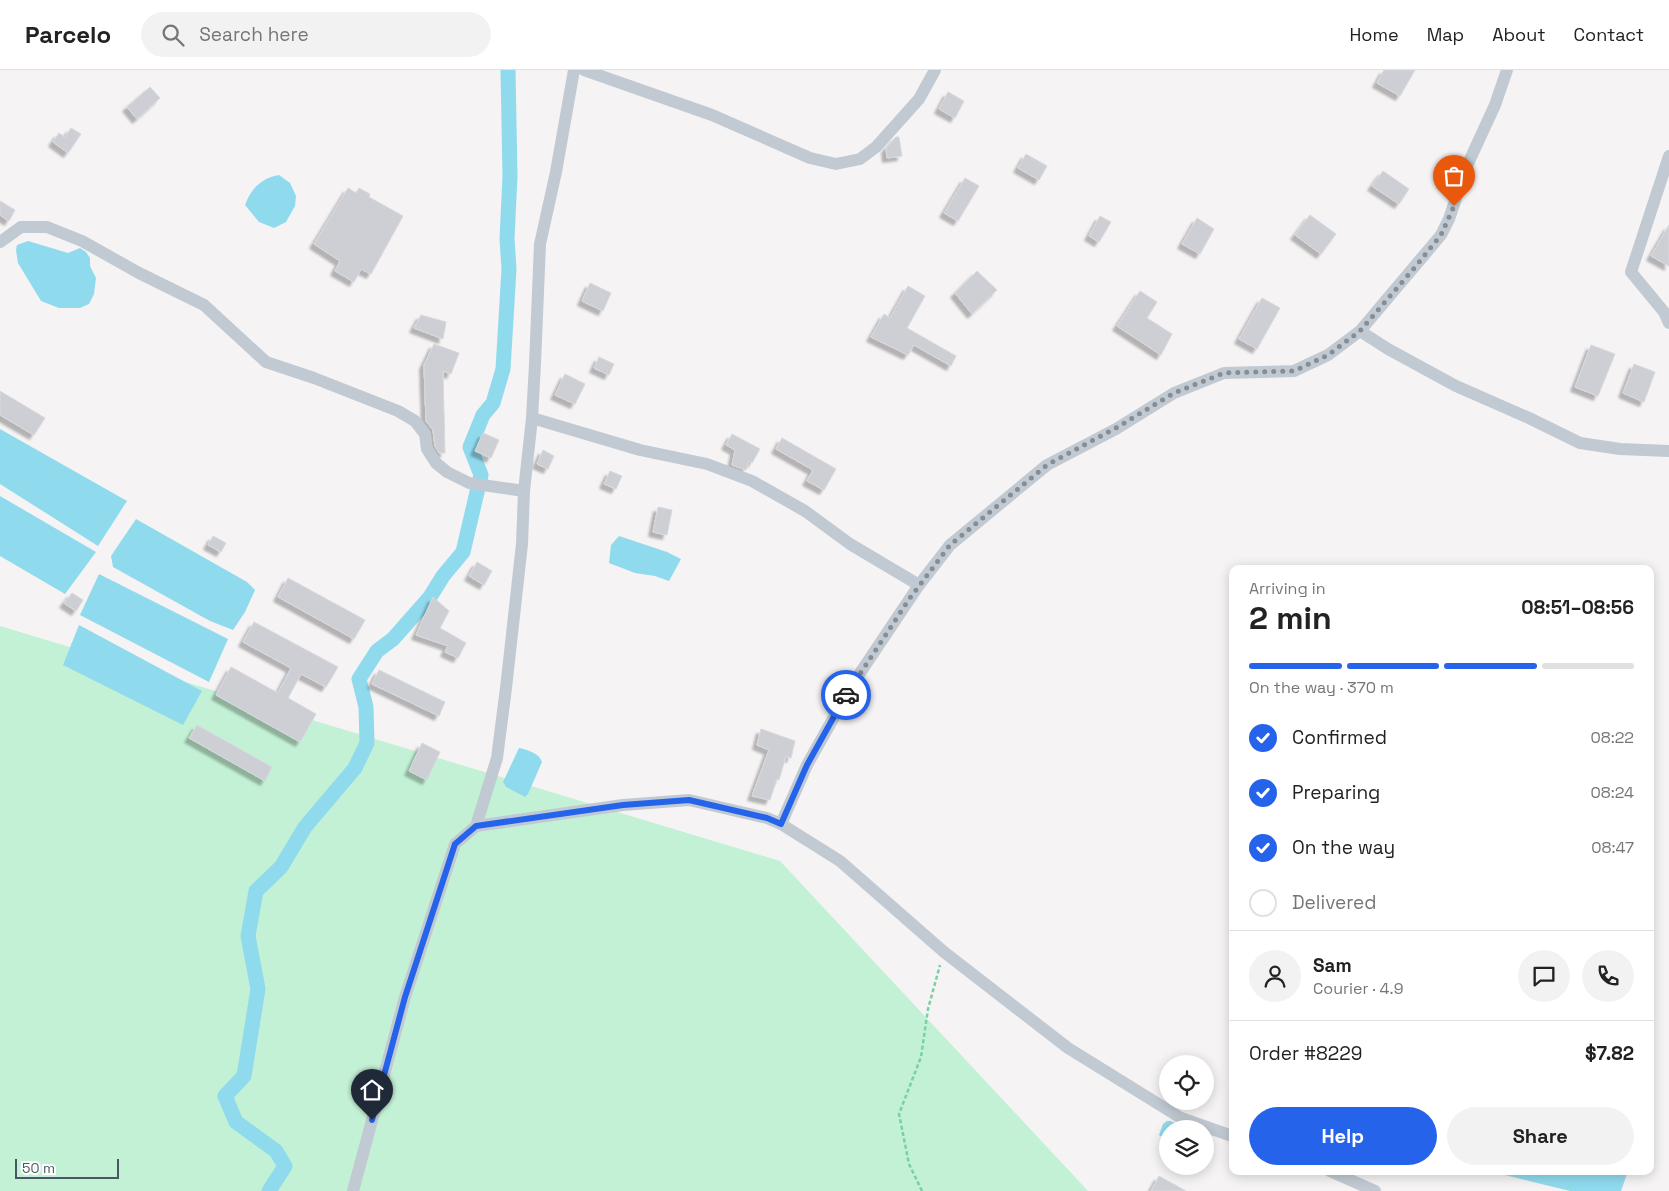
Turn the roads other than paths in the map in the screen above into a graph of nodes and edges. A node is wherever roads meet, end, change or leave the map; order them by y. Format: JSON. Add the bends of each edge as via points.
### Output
{"nodes":[{"id":1,"x":574,"y":70,"type":"edge"},
{"id":2,"x":584,"y":70,"type":"edge"},
{"id":3,"x":935,"y":70,"type":"edge"},
{"id":4,"x":1507,"y":70,"type":"edge"},
{"id":5,"x":1669,"y":156,"type":"edge"},
{"id":6,"x":0,"y":242,"type":"edge"},
{"id":7,"x":1669,"y":323,"type":"edge"},
{"id":8,"x":1360,"y":331,"type":"junction"},
{"id":9,"x":532,"y":418,"type":"junction"},
{"id":10,"x":1669,"y":451,"type":"edge"},
{"id":11,"x":524,"y":491,"type":"junction"},
{"id":12,"x":919,"y":585,"type":"junction"},
{"id":13,"x":781,"y":824,"type":"junction"},
{"id":14,"x":476,"y":826,"type":"junction"},
{"id":15,"x":1229,"y":1135,"type":"edge"},
{"id":16,"x":1339,"y":1175,"type":"edge"},
{"id":17,"x":352,"y":1191,"type":"edge"},
{"id":18,"x":1375,"y":1191,"type":"edge"}],
"edges":[{"from":1,"to":9,"type":"street","via":[[540,244]]},
{"from":2,"to":3,"type":"street","via":[[712,115],[810,158],[836,164],[860,159],[876,147],[919,99]]},
{"from":4,"to":8,"type":"street","via":[[1441,235]]},
{"from":5,"to":7,"type":"street","via":[[1631,272],[1664,312]]},
{"from":6,"to":11,"type":"street","via":[[21,227],[47,227],[82,240],[204,305],[266,362],[314,378],[415,421],[425,434],[428,449],[436,463],[447,472],[469,483]]},
{"from":8,"to":10,"type":"street","via":[[1456,386],[1580,443]]},
{"from":8,"to":12,"type":"street","via":[[1328,355],[1294,371],[1224,373],[1174,393],[1047,465],[950,545]]},
{"from":9,"to":11,"type":"street"},
{"from":9,"to":12,"type":"street","via":[[640,450],[707,464],[752,481]]},
{"from":11,"to":14,"type":"street","via":[[522,544],[497,758]]},
{"from":12,"to":13,"type":"street","via":[[852,685],[807,765]]},
{"from":13,"to":14,"type":"street","via":[[689,800],[623,805]]},
{"from":13,"to":15,"type":"street","via":[[840,861],[944,952],[1068,1048],[1181,1118]]},
{"from":14,"to":17,"type":"street","via":[[455,844],[405,997]]},
{"from":16,"to":18,"type":"street"}]}
